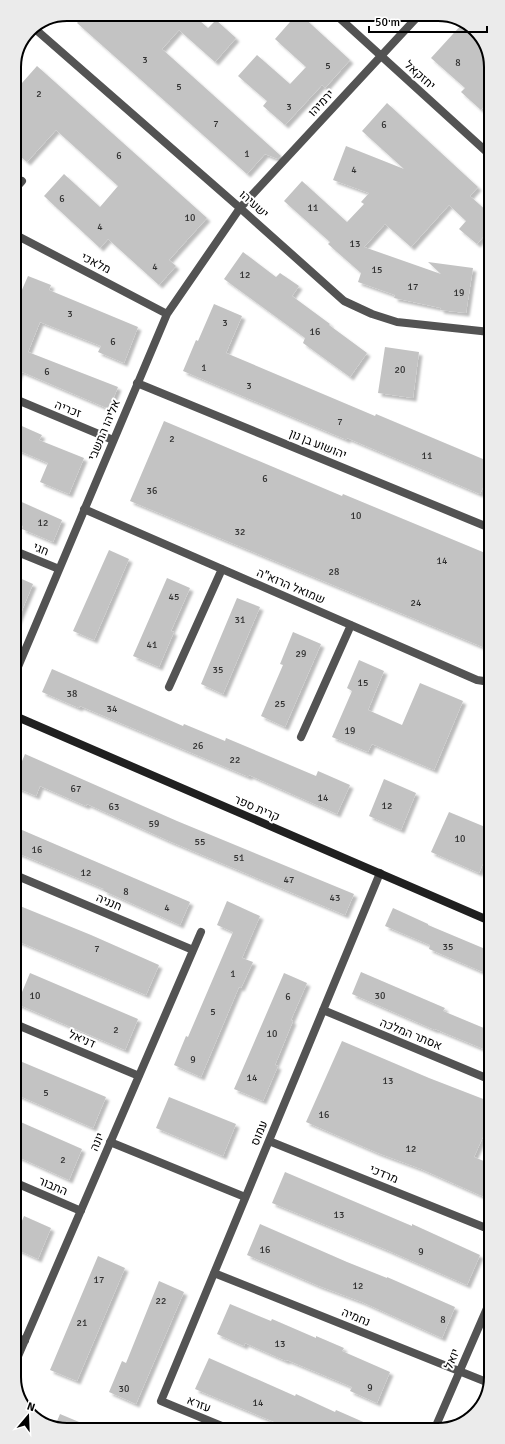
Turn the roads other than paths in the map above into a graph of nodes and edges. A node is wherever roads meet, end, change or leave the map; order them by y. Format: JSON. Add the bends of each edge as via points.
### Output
{"nodes":[{"id":1,"x":343,"y":21,"type":"edge"},
{"id":2,"x":414,"y":21,"type":"edge"},
{"id":3,"x":38,"y":32,"type":"edge"},
{"id":4,"x":381,"y":56,"type":"junction"},
{"id":5,"x":484,"y":149,"type":"edge"},
{"id":6,"x":240,"y":208,"type":"junction"},
{"id":7,"x":21,"y":238,"type":"edge"},
{"id":8,"x":167,"y":314,"type":"junction"},
{"id":9,"x":484,"y":331,"type":"edge"},
{"id":10,"x":137,"y":383,"type":"junction"},
{"id":11,"x":21,"y":402,"type":"edge"},
{"id":12,"x":113,"y":440,"type":"junction"},
{"id":13,"x":84,"y":509,"type":"junction"},
{"id":14,"x":484,"y":526,"type":"edge"},
{"id":15,"x":21,"y":553,"type":"edge"},
{"id":16,"x":59,"y":569,"type":"junction"},
{"id":17,"x":222,"y":569,"type":"junction"},
{"id":18,"x":351,"y":625,"type":"junction"},
{"id":19,"x":21,"y":660,"type":"edge"},
{"id":20,"x":484,"y":681,"type":"edge"},
{"id":21,"x":169,"y":687,"type":"dead end"},
{"id":22,"x":21,"y":719,"type":"edge"},
{"id":23,"x":301,"y":737,"type":"dead end"},
{"id":24,"x":380,"y":873,"type":"junction"},
{"id":25,"x":21,"y":878,"type":"edge"},
{"id":26,"x":484,"y":918,"type":"edge"},
{"id":27,"x":201,"y":932,"type":"dead end"},
{"id":28,"x":193,"y":950,"type":"junction"},
{"id":29,"x":323,"y":1010,"type":"junction"},
{"id":30,"x":21,"y":1027,"type":"edge"},
{"id":31,"x":139,"y":1076,"type":"junction"},
{"id":32,"x":484,"y":1077,"type":"edge"},
{"id":33,"x":269,"y":1141,"type":"junction"},
{"id":34,"x":110,"y":1142,"type":"junction"},
{"id":35,"x":21,"y":1185,"type":"edge"},
{"id":36,"x":246,"y":1197,"type":"junction"},
{"id":37,"x":81,"y":1211,"type":"junction"},
{"id":38,"x":484,"y":1227,"type":"edge"},
{"id":39,"x":214,"y":1272,"type":"junction"},
{"id":40,"x":484,"y":1315,"type":"edge"},
{"id":41,"x":21,"y":1340,"type":"edge"},
{"id":42,"x":24,"y":1341,"type":"junction"},
{"id":43,"x":21,"y":1348,"type":"edge"},
{"id":44,"x":460,"y":1371,"type":"junction"},
{"id":45,"x":484,"y":1381,"type":"edge"},
{"id":46,"x":161,"y":1401,"type":"joint"},
{"id":47,"x":214,"y":1423,"type":"edge"},
{"id":48,"x":438,"y":1423,"type":"edge"}],
"edges":[{"from":1,"to":4,"type":"street","name":"יחזקאל"},
{"from":2,"to":4,"type":"street","name":"ירמיהו"},
{"from":3,"to":6,"type":"street","name":"ישעיהו"},
{"from":4,"to":5,"type":"street","name":"יחזקאל"},
{"from":4,"to":6,"type":"street","name":"ירמיהו"},
{"from":6,"to":8,"type":"street","name":"אליהו התשבי"},
{"from":6,"to":9,"type":"street","name":"ישעיהו","via":[[344,301],[397,322]]},
{"from":7,"to":8,"type":"street","name":"מלאכי"},
{"from":8,"to":10,"type":"street","name":"אליהו התשבי"},
{"from":10,"to":12,"type":"street","name":"אליהו התשבי"},
{"from":10,"to":14,"type":"street","name":"יהושוע בן נון"},
{"from":11,"to":12,"type":"street","name":"זכריה"},
{"from":12,"to":13,"type":"street","name":"אליהו התשבי"},
{"from":13,"to":16,"type":"street","name":"אליהו התשבי"},
{"from":13,"to":17,"type":"street","name":"שמואל הרוא\"ה"},
{"from":15,"to":16,"type":"street","name":"חגי"},
{"from":16,"to":19,"type":"street","name":"אליהו התשבי"},
{"from":17,"to":18,"type":"street","name":"שמואל הרוא\"ה"},
{"from":17,"to":21,"type":"street"},
{"from":18,"to":20,"type":"street","name":"שמואל הרוא\"ה"},
{"from":18,"to":23,"type":"street"},
{"from":22,"to":24,"type":"street","name":"קרית ספר"},
{"from":24,"to":26,"type":"street","name":"קרית ספר"},
{"from":24,"to":29,"type":"street","name":"עמוס"},
{"from":25,"to":28,"type":"street","name":"חנניה"},
{"from":27,"to":28,"type":"street","name":"יונה"},
{"from":28,"to":31,"type":"street","name":"יונה"},
{"from":29,"to":32,"type":"street","name":"אסתר המלכה"},
{"from":29,"to":33,"type":"street","name":"עמוס"},
{"from":30,"to":31,"type":"street","name":"דניאל"},
{"from":31,"to":34,"type":"street","name":"יונה"},
{"from":33,"to":36,"type":"street","name":"עמוס"},
{"from":33,"to":38,"type":"street","name":"מרדכי"},
{"from":34,"to":36,"type":"street"},
{"from":34,"to":37,"type":"street","name":"יונה"},
{"from":35,"to":37,"type":"street","name":"התבור"},
{"from":36,"to":39,"type":"street","name":"עמוס"},
{"from":37,"to":42,"type":"street","name":"יונה"},
{"from":39,"to":44,"type":"street","name":"נחמיה"},
{"from":39,"to":46,"type":"street","name":"עמוס"},
{"from":40,"to":44,"type":"street","name":"יואל"},
{"from":41,"to":42,"type":"street"},
{"from":42,"to":43,"type":"street","name":"יונה"},
{"from":44,"to":45,"type":"street","name":"נחמיה"},
{"from":44,"to":48,"type":"street","name":"יואל"},
{"from":46,"to":47,"type":"street","name":"עזרא"}]}
